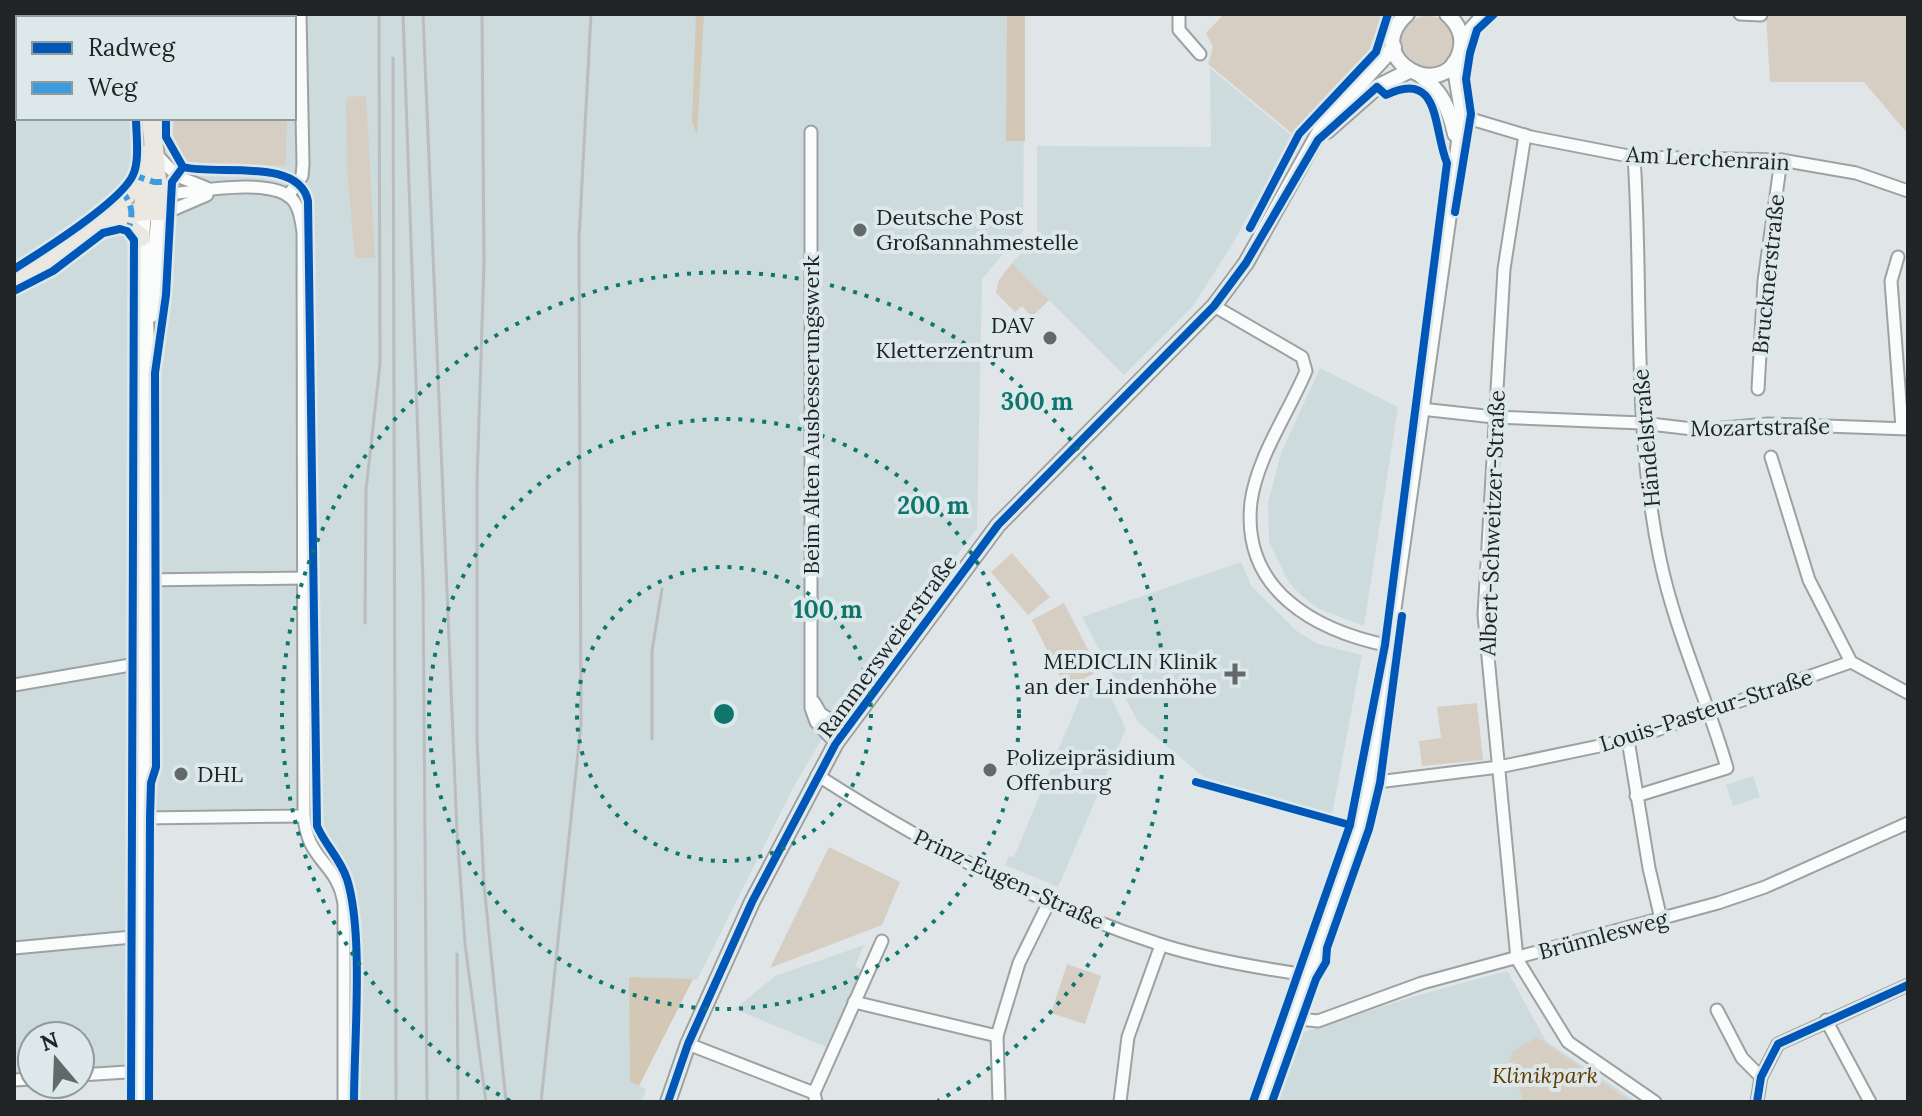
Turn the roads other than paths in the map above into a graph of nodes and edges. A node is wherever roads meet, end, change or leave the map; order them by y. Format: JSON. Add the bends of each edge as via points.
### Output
{"nodes":[{"id":1,"x":300,"y":14,"type":"edge"},
{"id":2,"x":1179,"y":14,"type":"edge"},
{"id":3,"x":1447,"y":14,"type":"edge"},
{"id":4,"x":1485,"y":14,"type":"edge"},
{"id":5,"x":1740,"y":14,"type":"edge"},
{"id":6,"x":1761,"y":15,"type":"edge"},
{"id":7,"x":1404,"y":16,"type":"edge"},
{"id":8,"x":1462,"y":40,"type":"junction"},
{"id":9,"x":1394,"y":47,"type":"junction"},
{"id":10,"x":1200,"y":54,"type":"dead end"},
{"id":11,"x":1454,"y":63,"type":"junction"},
{"id":12,"x":1414,"y":73,"type":"junction"},
{"id":13,"x":1461,"y":116,"type":"junction"},
{"id":14,"x":149,"y":120,"type":"edge"},
{"id":15,"x":811,"y":132,"type":"dead end"},
{"id":16,"x":1525,"y":135,"type":"junction"},
{"id":17,"x":1318,"y":140,"type":"junction"},
{"id":18,"x":1458,"y":150,"type":"junction"},
{"id":19,"x":152,"y":154,"type":"junction"},
{"id":20,"x":1634,"y":157,"type":"junction"},
{"id":21,"x":1781,"y":160,"type":"junction"},
{"id":22,"x":219,"y":190,"type":"junction"},
{"id":23,"x":1908,"y":191,"type":"edge"},
{"id":24,"x":126,"y":196,"type":"junction"},
{"id":25,"x":288,"y":196,"type":"junction"},
{"id":26,"x":152,"y":203,"type":"junction"},
{"id":27,"x":92,"y":228,"type":"junction"},
{"id":28,"x":141,"y":237,"type":"junction"},
{"id":29,"x":1898,"y":257,"type":"dead end"},
{"id":30,"x":14,"y":277,"type":"edge"},
{"id":31,"x":1214,"y":306,"type":"junction"},
{"id":32,"x":146,"y":343,"type":"junction"},
{"id":33,"x":1758,"y":389,"type":"dead end"},
{"id":34,"x":1421,"y":409,"type":"junction"},
{"id":35,"x":1494,"y":417,"type":"junction"},
{"id":36,"x":1642,"y":423,"type":"junction"},
{"id":37,"x":1905,"y":428,"type":"edge"},
{"id":38,"x":1771,"y":457,"type":"dead end"},
{"id":39,"x":305,"y":578,"type":"junction"},
{"id":40,"x":143,"y":580,"type":"junction"},
{"id":41,"x":1390,"y":646,"type":"junction"},
{"id":42,"x":1851,"y":662,"type":"junction"},
{"id":43,"x":142,"y":663,"type":"junction"},
{"id":44,"x":14,"y":685,"type":"edge"},
{"id":45,"x":1908,"y":693,"type":"edge"},
{"id":46,"x":811,"y":698,"type":"junction"},
{"id":47,"x":1710,"y":710,"type":"junction"},
{"id":48,"x":847,"y":730,"type":"junction"},
{"id":49,"x":1628,"y":740,"type":"junction"},
{"id":50,"x":836,"y":743,"type":"junction"},
{"id":51,"x":1499,"y":767,"type":"junction"},
{"id":52,"x":817,"y":775,"type":"junction"},
{"id":53,"x":1369,"y":783,"type":"junction"},
{"id":54,"x":1636,"y":796,"type":"junction"},
{"id":55,"x":304,"y":816,"type":"junction"},
{"id":56,"x":143,"y":818,"type":"junction"},
{"id":57,"x":1908,"y":823,"type":"edge"},
{"id":58,"x":1049,"y":902,"type":"junction"},
{"id":59,"x":1661,"y":919,"type":"junction"},
{"id":60,"x":143,"y":936,"type":"junction"},
{"id":61,"x":882,"y":941,"type":"dead end"},
{"id":62,"x":1161,"y":945,"type":"junction"},
{"id":63,"x":14,"y":948,"type":"edge"},
{"id":64,"x":1517,"y":959,"type":"junction"},
{"id":65,"x":1307,"y":975,"type":"junction"},
{"id":66,"x":1908,"y":985,"type":"edge"},
{"id":67,"x":854,"y":1002,"type":"junction"},
{"id":68,"x":1717,"y":1010,"type":"dead end"},
{"id":69,"x":1291,"y":1018,"type":"junction"},
{"id":70,"x":1826,"y":1020,"type":"junction"},
{"id":71,"x":997,"y":1036,"type":"junction"},
{"id":72,"x":688,"y":1044,"type":"junction"},
{"id":73,"x":143,"y":1071,"type":"junction"},
{"id":74,"x":96,"y":1074,"type":"edge"},
{"id":75,"x":1761,"y":1077,"type":"junction"},
{"id":76,"x":815,"y":1097,"type":"edge"},
{"id":77,"x":143,"y":1102,"type":"edge"},
{"id":78,"x":344,"y":1102,"type":"edge"},
{"id":79,"x":668,"y":1102,"type":"edge"},
{"id":80,"x":999,"y":1102,"type":"edge"},
{"id":81,"x":1120,"y":1102,"type":"edge"},
{"id":82,"x":1260,"y":1102,"type":"edge"},
{"id":83,"x":1655,"y":1102,"type":"edge"},
{"id":84,"x":1757,"y":1102,"type":"edge"},
{"id":85,"x":1870,"y":1102,"type":"edge"}],
"edges":[{"from":1,"to":25,"type":"street","via":[[302,176]]},
{"from":2,"to":10,"type":"street","via":[[1179,30]]},
{"from":3,"to":8,"type":"street"},
{"from":4,"to":8,"type":"street"},
{"from":5,"to":6,"type":"street"},
{"from":7,"to":9,"type":"street"},
{"from":8,"to":11,"type":"street"},
{"from":9,"to":12,"type":"street"},
{"from":9,"to":17,"type":"street","name":"Rammersweierstraße","via":[[1325,122]]},
{"from":11,"to":12,"type":"street","name":"Rammersweierstraße","via":[[1438,74]]},
{"from":11,"to":13,"type":"street"},
{"from":12,"to":17,"type":"street","name":"Rammersweierstraße","via":[[1377,87]]},
{"from":12,"to":18,"type":"street","via":[[1439,89]]},
{"from":13,"to":16,"type":"street","name":"Am Lerchenrain"},
{"from":13,"to":18,"type":"street"},
{"from":14,"to":19,"type":"main road"},
{"from":15,"to":46,"type":"street","name":"Beim Alten Ausbesserungswerk"},
{"from":16,"to":20,"type":"street","name":"Am Lerchenrain"},
{"from":16,"to":35,"type":"street","name":"Albert-Schweitzer-Straße","via":[[1504,269]]},
{"from":17,"to":31,"type":"street","name":"Rammersweierstraße","via":[[1246,263]]},
{"from":18,"to":34,"type":"street"},
{"from":19,"to":22,"type":"street","via":[[182,180]]},
{"from":19,"to":24,"type":"main road"},
{"from":19,"to":26,"type":"main road"},
{"from":20,"to":21,"type":"street","name":"Am Lerchenrain"},
{"from":20,"to":36,"type":"street","name":"Händelstraße"},
{"from":21,"to":23,"type":"street","name":"Am Lerchenrain","via":[[1856,173]]},
{"from":21,"to":33,"type":"street","name":"Brucknerstraße","via":[[1764,281]]},
{"from":22,"to":25,"type":"street","via":[[271,190]]},
{"from":22,"to":26,"type":"street"},
{"from":24,"to":26,"type":"main road"},
{"from":24,"to":27,"type":"main road"},
{"from":25,"to":39,"type":"street","via":[[300,213],[303,232]]},
{"from":26,"to":27,"type":"main road"},
{"from":26,"to":28,"type":"main road"},
{"from":26,"to":32,"type":"main road","via":[[157,274]]},
{"from":27,"to":28,"type":"main road","via":[[123,223]]},
{"from":27,"to":30,"type":"main road","via":[[58,255]]},
{"from":28,"to":32,"type":"main road"},
{"from":29,"to":37,"type":"street","via":[[1891,281]]},
{"from":31,"to":41,"type":"street","via":[[1302,357],[1306,371],[1251,501],[1256,551],[1263,567],[1285,599],[1322,627]]},
{"from":31,"to":48,"type":"street","name":"Rammersweierstraße","via":[[998,525]]},
{"from":32,"to":40,"type":"main road"},
{"from":34,"to":35,"type":"street","name":"Mozartstraße"},
{"from":34,"to":41,"type":"street"},
{"from":35,"to":36,"type":"street","name":"Mozartstraße"},
{"from":35,"to":51,"type":"street","name":"Albert-Schweitzer-Straße","via":[[1484,615]]},
{"from":36,"to":37,"type":"street","name":"Mozartstraße","via":[[1701,430],[1768,424]]},
{"from":36,"to":47,"type":"street","name":"Händelstraße","via":[[1660,559]]},
{"from":38,"to":42,"type":"street","via":[[1809,580]]},
{"from":39,"to":40,"type":"street"},
{"from":39,"to":55,"type":"street"},
{"from":40,"to":43,"type":"main road"},
{"from":41,"to":53,"type":"street"},
{"from":42,"to":45,"type":"street"},
{"from":42,"to":47,"type":"street","name":"Louis-Pasteur-Straße"},
{"from":43,"to":44,"type":"street"},
{"from":43,"to":56,"type":"main road"},
{"from":46,"to":48,"type":"street","via":[[821,714]]},
{"from":46,"to":50,"type":"street","name":"Beim Alten Ausbesserungswerk","via":[[816,722]]},
{"from":47,"to":49,"type":"street","name":"Louis-Pasteur-Straße"},
{"from":47,"to":54,"type":"street","name":"Händelstraße","via":[[1727,768]]},
{"from":48,"to":50,"type":"street","name":"Rammersweierstraße"},
{"from":49,"to":51,"type":"street","name":"Louis-Pasteur-Straße"},
{"from":49,"to":54,"type":"street"},
{"from":50,"to":52,"type":"street","name":"Rammersweierstraße"},
{"from":51,"to":53,"type":"street","name":"Louis-Pasteur-Straße"},
{"from":51,"to":64,"type":"street","name":"Albert-Schweitzer-Straße"},
{"from":52,"to":58,"type":"street","name":"Prinz-Eugen-Straße","via":[[901,829]]},
{"from":52,"to":72,"type":"street","name":"Rammersweierstraße"},
{"from":53,"to":65,"type":"street","via":[[1355,842]]},
{"from":54,"to":59,"type":"street"},
{"from":55,"to":56,"type":"street"},
{"from":55,"to":78,"type":"street","via":[[312,851],[338,878],[344,904]]},
{"from":56,"to":60,"type":"main road"},
{"from":57,"to":59,"type":"street","name":"Brünnlesweg","via":[[1765,887]]},
{"from":58,"to":62,"type":"street","name":"Prinz-Eugen-Straße"},
{"from":58,"to":71,"type":"street","via":[[1019,963]]},
{"from":59,"to":64,"type":"street","name":"Brünnlesweg"},
{"from":60,"to":63,"type":"street"},
{"from":60,"to":73,"type":"main road"},
{"from":61,"to":67,"type":"street"},
{"from":62,"to":65,"type":"street","name":"Prinz-Eugen-Straße"},
{"from":62,"to":81,"type":"street","via":[[1128,1037]]},
{"from":64,"to":69,"type":"street","name":"Brünnlesweg","via":[[1422,983],[1318,1021]]},
{"from":64,"to":83,"type":"street","via":[[1568,1042]]},
{"from":65,"to":69,"type":"street"},
{"from":66,"to":70,"type":"street"},
{"from":67,"to":71,"type":"street"},
{"from":67,"to":76,"type":"street"},
{"from":68,"to":75,"type":"street","via":[[1742,1058]]},
{"from":69,"to":82,"type":"street"},
{"from":70,"to":75,"type":"street","via":[[1778,1044]]},
{"from":70,"to":85,"type":"street"},
{"from":71,"to":80,"type":"street"},
{"from":72,"to":76,"type":"street"},
{"from":72,"to":79,"type":"street","name":"Rammersweierstraße"},
{"from":73,"to":74,"type":"street"},
{"from":73,"to":77,"type":"main road"},
{"from":75,"to":84,"type":"street"}]}
